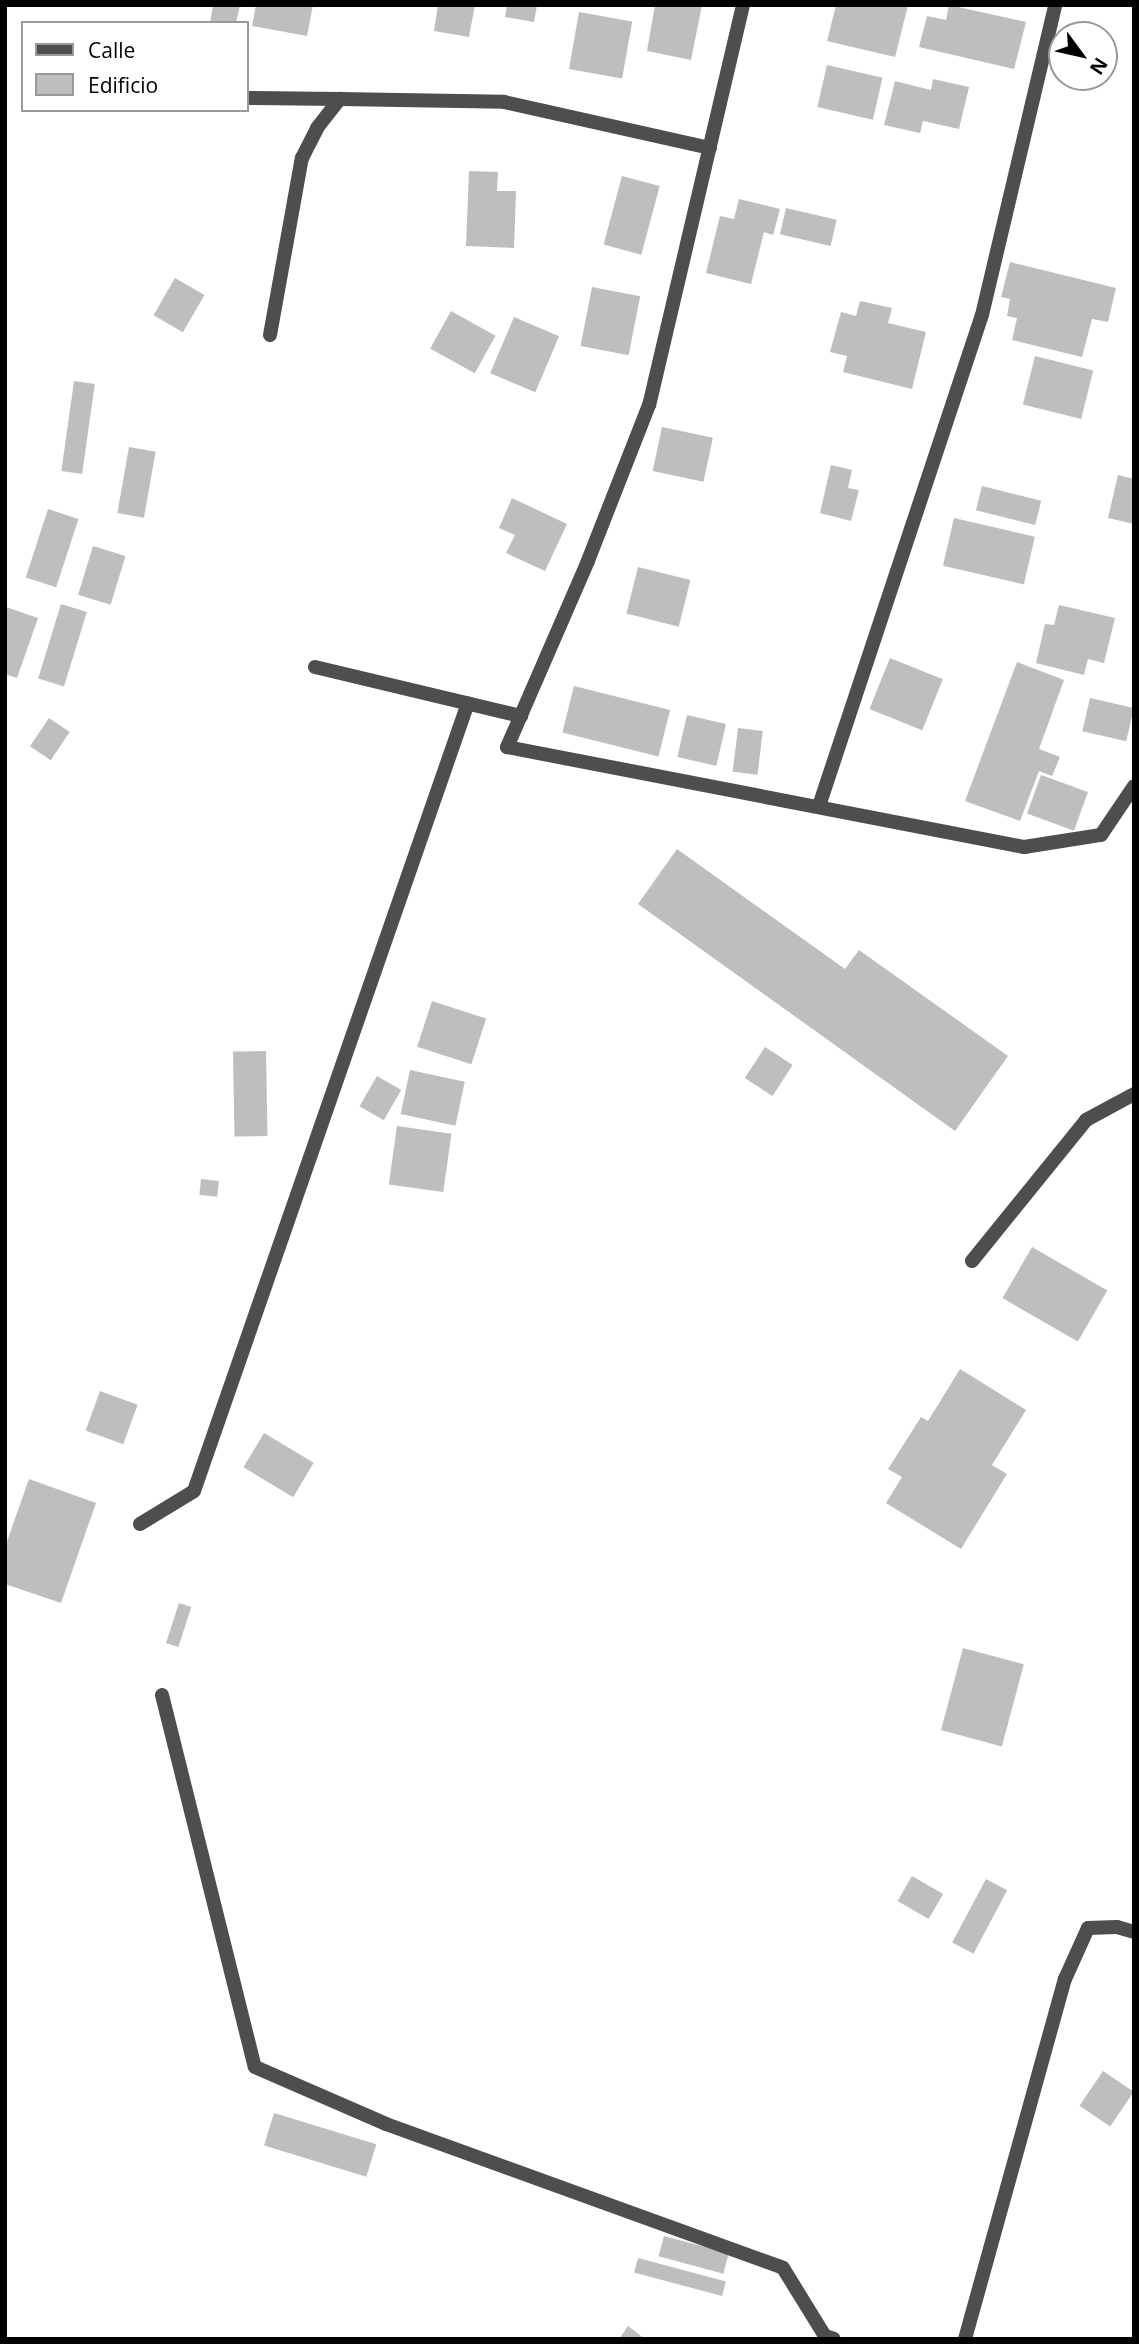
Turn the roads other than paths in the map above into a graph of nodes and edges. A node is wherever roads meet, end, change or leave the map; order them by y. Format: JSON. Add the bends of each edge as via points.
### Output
{"nodes":[{"id":1,"x":743,"y":5,"type":"edge"},
{"id":2,"x":1055,"y":5,"type":"edge"},
{"id":3,"x":248,"y":98,"type":"edge"},
{"id":4,"x":340,"y":99,"type":"junction"},
{"id":5,"x":710,"y":148,"type":"junction"},
{"id":6,"x":270,"y":335,"type":"dead end"},
{"id":7,"x":316,"y":667,"type":"dead end"},
{"id":8,"x":468,"y":703,"type":"junction"},
{"id":9,"x":521,"y":716,"type":"junction"},
{"id":10,"x":1134,"y":786,"type":"edge"},
{"id":11,"x":820,"y":806,"type":"junction"},
{"id":12,"x":1134,"y":1094,"type":"edge"},
{"id":13,"x":972,"y":1261,"type":"dead end"},
{"id":14,"x":140,"y":1524,"type":"dead end"},
{"id":15,"x":162,"y":1695,"type":"dead end"},
{"id":16,"x":1134,"y":1932,"type":"edge"},
{"id":17,"x":830,"y":2337,"type":"edge"},
{"id":18,"x":965,"y":2339,"type":"edge"}],
"edges":[{"from":1,"to":5,"type":"street"},
{"from":2,"to":11,"type":"street","via":[[982,315]]},
{"from":3,"to":4,"type":"street"},
{"from":4,"to":5,"type":"street","via":[[504,102]]},
{"from":4,"to":6,"type":"street","via":[[317,128],[302,158]]},
{"from":5,"to":9,"type":"street","via":[[649,405]]},
{"from":7,"to":8,"type":"street"},
{"from":8,"to":9,"type":"street"},
{"from":8,"to":14,"type":"street","via":[[194,1491]]},
{"from":9,"to":11,"type":"street","via":[[508,747]]},
{"from":10,"to":11,"type":"street","via":[[1101,835],[1024,847]]},
{"from":12,"to":13,"type":"street","via":[[1086,1120]]},
{"from":15,"to":17,"type":"street","via":[[256,2067],[386,2124],[783,2269]]},
{"from":16,"to":18,"type":"street","via":[[1117,1927],[1088,1928],[1065,1979]]}]}
